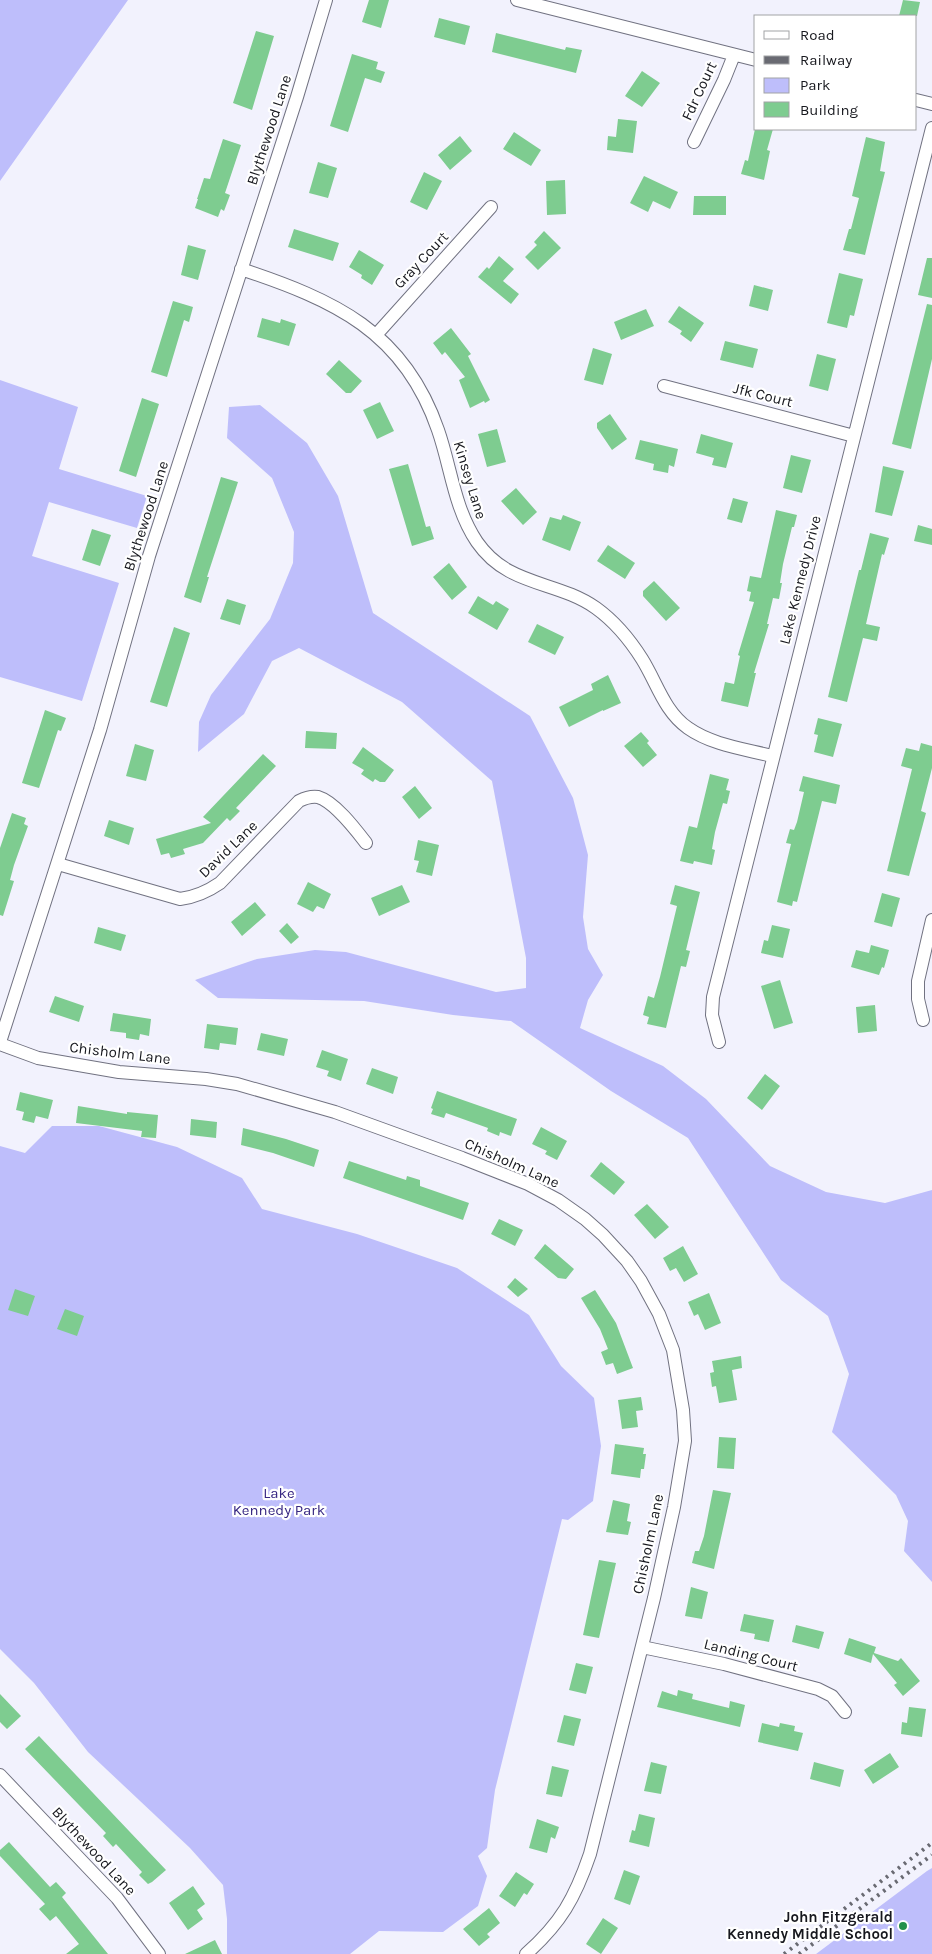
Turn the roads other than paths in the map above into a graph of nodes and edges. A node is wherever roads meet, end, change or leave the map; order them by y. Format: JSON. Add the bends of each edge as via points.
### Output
{"nodes":[{"id":1,"x":326,"y":0,"type":"edge"},
{"id":2,"x":517,"y":0,"type":"edge"},
{"id":3,"x":734,"y":54,"type":"junction"},
{"id":4,"x":754,"y":59,"type":"edge"},
{"id":5,"x":917,"y":100,"type":"edge"},
{"id":6,"x":932,"y":104,"type":"edge"},
{"id":7,"x":932,"y":128,"type":"edge"},
{"id":8,"x":694,"y":142,"type":"dead end"},
{"id":9,"x":490,"y":207,"type":"dead end"},
{"id":10,"x":241,"y":269,"type":"junction"},
{"id":11,"x":376,"y":335,"type":"junction"},
{"id":12,"x":664,"y":386,"type":"dead end"},
{"id":13,"x":854,"y":436,"type":"junction"},
{"id":14,"x":772,"y":756,"type":"junction"},
{"id":15,"x":366,"y":843,"type":"dead end"},
{"id":16,"x":58,"y":864,"type":"junction"},
{"id":17,"x":932,"y":920,"type":"edge"},
{"id":18,"x":923,"y":1020,"type":"dead end"},
{"id":19,"x":719,"y":1042,"type":"dead end"},
{"id":20,"x":0,"y":1043,"type":"edge"},
{"id":21,"x":642,"y":1647,"type":"junction"},
{"id":22,"x":845,"y":1712,"type":"dead end"},
{"id":23,"x":0,"y":1775,"type":"edge"},
{"id":24,"x":159,"y":1954,"type":"edge"},
{"id":25,"x":526,"y":1954,"type":"edge"}],
"edges":[{"from":1,"to":10,"type":"street","name":"Blythewood Lane"},
{"from":2,"to":3,"type":"street"},
{"from":3,"to":4,"type":"street"},
{"from":3,"to":8,"type":"street","name":"Fdr Court"},
{"from":5,"to":6,"type":"street"},
{"from":7,"to":13,"type":"street","name":"Lake Kennedy Drive"},
{"from":9,"to":11,"type":"street","name":"Gray Court"},
{"from":10,"to":11,"type":"street","name":"Kinsey Lane","via":[[313,296],[358,320]]},
{"from":10,"to":16,"type":"street","name":"Blythewood Lane","via":[[149,556]]},
{"from":11,"to":14,"type":"street","name":"Kinsey Lane","via":[[395,354],[425,397],[444,449],[459,510],[473,537],[493,560],[506,571],[576,597],[612,621],[642,659],[663,701],[688,728],[718,742]]},
{"from":12,"to":13,"type":"street","name":"Jfk Court"},
{"from":13,"to":14,"type":"street","name":"Lake Kennedy Drive"},
{"from":14,"to":19,"type":"street","name":"Lake Kennedy Drive","via":[[713,997],[712,1015]]},
{"from":15,"to":16,"type":"street","name":"David Lane","via":[[350,822],[325,801],[308,797],[299,801],[220,883],[194,897],[180,899]]},
{"from":16,"to":20,"type":"street","name":"Blythewood Lane"},
{"from":17,"to":18,"type":"street","via":[[918,982]]},
{"from":20,"to":21,"type":"street","name":"Chisholm Lane","via":[[38,1058],[119,1072],[236,1084],[335,1112],[528,1184],[558,1200],[603,1235],[636,1274],[659,1314],[677,1362],[683,1410],[685,1441],[674,1507]]},
{"from":21,"to":22,"type":"street","name":"Landing Court","via":[[818,1689],[832,1696]]},
{"from":21,"to":25,"type":"street","name":"Chisholm Lane","via":[[580,1884],[552,1928]]},
{"from":23,"to":24,"type":"street","name":"Blythewood Lane","via":[[117,1898]]}]}
